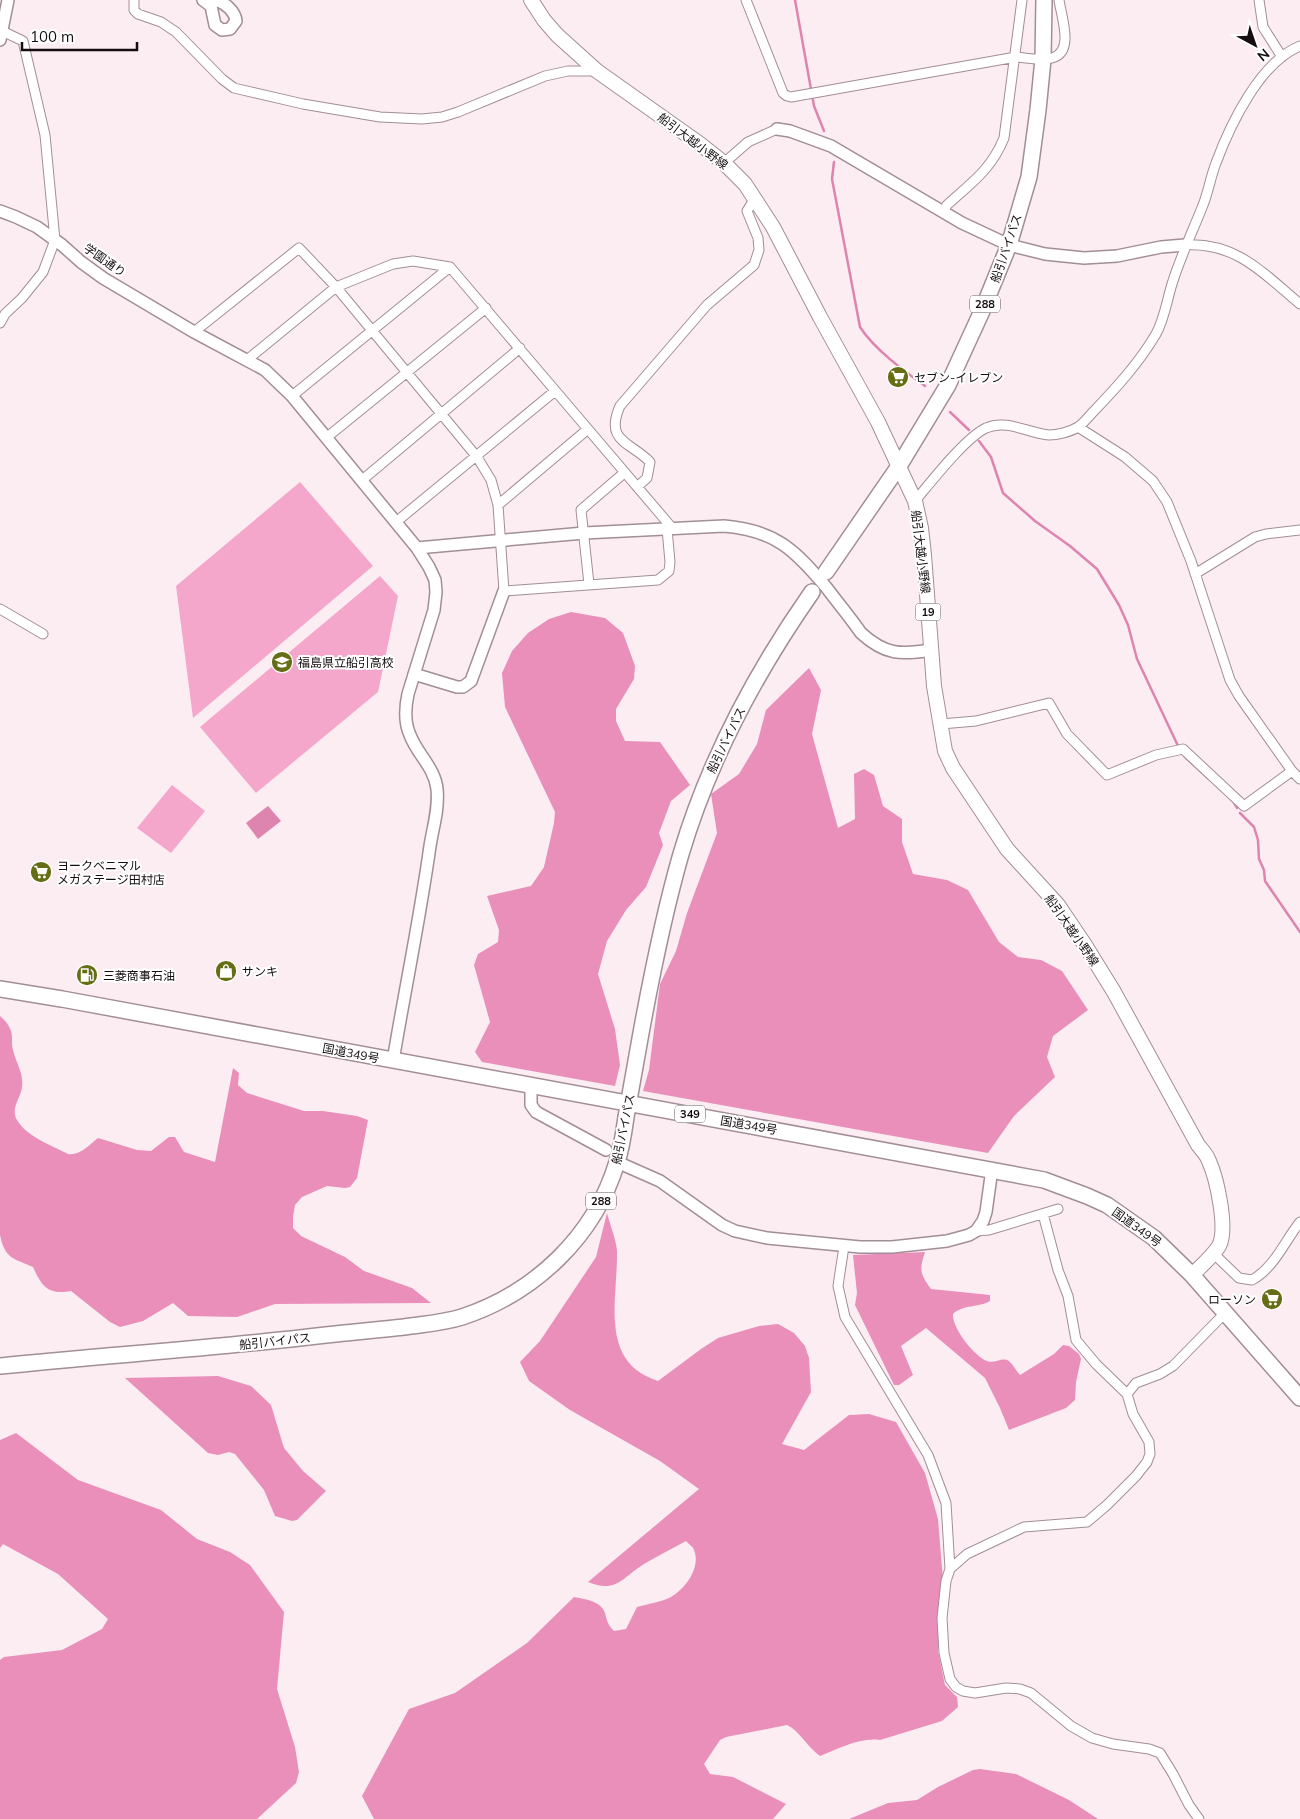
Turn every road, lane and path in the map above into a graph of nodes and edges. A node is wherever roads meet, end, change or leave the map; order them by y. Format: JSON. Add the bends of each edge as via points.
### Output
{"nodes":[{"id":1,"x":8,"y":0,"type":"edge"},
{"id":2,"x":134,"y":0,"type":"edge"},
{"id":3,"x":203,"y":0,"type":"edge"},
{"id":4,"x":216,"y":0,"type":"edge"},
{"id":5,"x":531,"y":0,"type":"edge"},
{"id":6,"x":746,"y":0,"type":"edge"},
{"id":7,"x":1022,"y":0,"type":"edge"},
{"id":8,"x":1044,"y":0,"type":"edge"},
{"id":9,"x":1059,"y":0,"type":"edge"},
{"id":10,"x":1259,"y":0,"type":"edge"},
{"id":11,"x":1,"y":33,"type":"edge"},
{"id":12,"x":1300,"y":46,"type":"edge"},
{"id":13,"x":1282,"y":56,"type":"junction"},
{"id":14,"x":1016,"y":57,"type":"junction"},
{"id":15,"x":1043,"y":59,"type":"junction"},
{"id":16,"x":597,"y":71,"type":"junction"},
{"id":17,"x":777,"y":129,"type":"joint"},
{"id":18,"x":724,"y":163,"type":"junction"},
{"id":19,"x":755,"y":198,"type":"junction"},
{"id":20,"x":0,"y":212,"type":"edge"},
{"id":21,"x":943,"y":212,"type":"junction"},
{"id":22,"x":55,"y":240,"type":"junction"},
{"id":23,"x":1185,"y":245,"type":"junction"},
{"id":24,"x":1009,"y":246,"type":"junction"},
{"id":25,"x":450,"y":267,"type":"junction"},
{"id":26,"x":336,"y":287,"type":"junction"},
{"id":27,"x":1300,"y":304,"type":"edge"},
{"id":28,"x":486,"y":308,"type":"junction"},
{"id":29,"x":0,"y":322,"type":"edge"},
{"id":30,"x":372,"y":331,"type":"junction"},
{"id":31,"x":194,"y":332,"type":"junction"},
{"id":32,"x":520,"y":348,"type":"junction"},
{"id":33,"x":247,"y":360,"type":"junction"},
{"id":34,"x":406,"y":372,"type":"junction"},
{"id":35,"x":555,"y":391,"type":"junction"},
{"id":36,"x":292,"y":396,"type":"junction"},
{"id":37,"x":441,"y":414,"type":"junction"},
{"id":38,"x":1078,"y":427,"type":"junction"},
{"id":39,"x":588,"y":429,"type":"junction"},
{"id":40,"x":326,"y":438,"type":"junction"},
{"id":41,"x":477,"y":457,"type":"junction"},
{"id":42,"x":900,"y":466,"type":"junction"},
{"id":43,"x":624,"y":473,"type":"junction"},
{"id":44,"x":361,"y":481,"type":"junction"},
{"id":45,"x":637,"y":487,"type":"junction"},
{"id":46,"x":915,"y":501,"type":"junction"},
{"id":47,"x":498,"y":505,"type":"junction"},
{"id":48,"x":396,"y":522,"type":"junction"},
{"id":49,"x":670,"y":529,"type":"junction"},
{"id":50,"x":1300,"y":530,"type":"edge"},
{"id":51,"x":584,"y":534,"type":"junction"},
{"id":52,"x":501,"y":541,"type":"junction"},
{"id":53,"x":417,"y":548,"type":"junction"},
{"id":54,"x":826,"y":572,"type":"dead end"},
{"id":55,"x":1195,"y":574,"type":"junction"},
{"id":56,"x":589,"y":584,"type":"junction"},
{"id":57,"x":504,"y":591,"type":"junction"},
{"id":58,"x":812,"y":592,"type":"dead end"},
{"id":59,"x":0,"y":609,"type":"edge"},
{"id":60,"x":43,"y":634,"type":"dead end"},
{"id":61,"x":931,"y":650,"type":"junction"},
{"id":62,"x":414,"y":674,"type":"junction"},
{"id":63,"x":940,"y":724,"type":"junction"},
{"id":64,"x":1292,"y":771,"type":"junction"},
{"id":65,"x":1300,"y":779,"type":"edge"},
{"id":66,"x":0,"y":989,"type":"edge"},
{"id":67,"x":393,"y":1061,"type":"junction"},
{"id":68,"x":531,"y":1085,"type":"junction"},
{"id":69,"x":629,"y":1104,"type":"junction"},
{"id":70,"x":606,"y":1150,"type":"dead end"},
{"id":71,"x":617,"y":1162,"type":"junction"},
{"id":72,"x":992,"y":1169,"type":"junction"},
{"id":73,"x":1058,"y":1209,"type":"dead end"},
{"id":74,"x":1043,"y":1214,"type":"junction"},
{"id":75,"x":1300,"y":1222,"type":"edge"},
{"id":76,"x":976,"y":1230,"type":"junction"},
{"id":77,"x":844,"y":1246,"type":"junction"},
{"id":78,"x":1213,"y":1253,"type":"junction"},
{"id":79,"x":1192,"y":1275,"type":"junction"},
{"id":80,"x":1225,"y":1313,"type":"junction"},
{"id":81,"x":0,"y":1366,"type":"edge"},
{"id":82,"x":1127,"y":1394,"type":"junction"},
{"id":83,"x":1300,"y":1398,"type":"edge"},
{"id":84,"x":950,"y":1569,"type":"junction"},
{"id":85,"x":1199,"y":1819,"type":"edge"}],
"edges":[{"from":1,"to":11,"type":"street"},
{"from":2,"to":16,"type":"street","via":[[134,10],[138,14],[161,22],[176,32],[234,88],[380,117],[442,117],[545,76],[568,70]]},
{"from":3,"to":4,"type":"street","via":[[211,6],[215,25],[222,30],[230,29],[236,17]]},
{"from":5,"to":16,"type":"main road","name":"船引大越小野線","number":"19","via":[[557,35]]},
{"from":6,"to":14,"type":"street","via":[[783,93],[791,97]]},
{"from":7,"to":14,"type":"street"},
{"from":8,"to":15,"type":"highway","name":"船引バイパス","number":"288"},
{"from":9,"to":15,"type":"street","via":[[1066,40],[1059,54]]},
{"from":10,"to":13,"type":"street","via":[[1263,27]]},
{"from":11,"to":22,"type":"street","via":[[23,41],[45,135]]},
{"from":12,"to":13,"type":"street"},
{"from":13,"to":23,"type":"street","via":[[1255,87],[1230,128],[1202,209]]},
{"from":14,"to":15,"type":"street"},
{"from":14,"to":21,"type":"street","via":[[1004,138],[998,154],[986,171]]},
{"from":15,"to":24,"type":"highway","name":"船引バイパス","number":"288","via":[[1029,177]]},
{"from":16,"to":18,"type":"main road","name":"船引大越小野線","number":"19"},
{"from":17,"to":18,"type":"street","via":[[748,142]]},
{"from":17,"to":21,"type":"street","via":[[831,146]]},
{"from":18,"to":19,"type":"main road","name":"船引大越小野線","number":"19"},
{"from":19,"to":42,"type":"main road","name":"船引大越小野線","number":"19","via":[[773,226]]},
{"from":19,"to":45,"type":"street","via":[[747,211],[758,238],[759,250],[754,265],[707,305],[620,406],[615,416],[618,435],[624,444],[650,462],[647,478]]},
{"from":20,"to":22,"type":"street","name":"学園通り","via":[[16,217]]},
{"from":21,"to":24,"type":"street"},
{"from":22,"to":29,"type":"street","via":[[43,272]]},
{"from":22,"to":31,"type":"street","name":"学園通り","via":[[103,278]]},
{"from":23,"to":24,"type":"street","via":[[1084,258]]},
{"from":23,"to":27,"type":"street","via":[[1202,244],[1230,251],[1253,265]]},
{"from":23,"to":38,"type":"street","via":[[1157,332],[1108,397]]},
{"from":24,"to":42,"type":"highway","name":"船引バイパス","number":"288","via":[[948,385]]},
{"from":25,"to":26,"type":"street","via":[[413,262],[393,264]]},
{"from":25,"to":28,"type":"street"},
{"from":25,"to":30,"type":"street"},
{"from":26,"to":30,"type":"street"},
{"from":26,"to":31,"type":"street","via":[[299,248]]},
{"from":26,"to":33,"type":"street"},
{"from":28,"to":32,"type":"street"},
{"from":28,"to":34,"type":"street"},
{"from":30,"to":34,"type":"street"},
{"from":30,"to":36,"type":"street"},
{"from":31,"to":33,"type":"street","name":"学園通り"},
{"from":32,"to":35,"type":"street"},
{"from":32,"to":37,"type":"street"},
{"from":33,"to":36,"type":"street","name":"学園通り","via":[[266,370]]},
{"from":34,"to":37,"type":"street"},
{"from":34,"to":40,"type":"street"},
{"from":35,"to":39,"type":"street"},
{"from":35,"to":41,"type":"street"},
{"from":36,"to":40,"type":"street","name":"学園通り"},
{"from":37,"to":41,"type":"street"},
{"from":37,"to":44,"type":"street"},
{"from":38,"to":46,"type":"street","via":[[1050,435],[1000,424],[986,428],[962,448]]},
{"from":38,"to":55,"type":"street","via":[[1125,457],[1153,481],[1177,523]]},
{"from":39,"to":43,"type":"street"},
{"from":39,"to":47,"type":"street"},
{"from":40,"to":44,"type":"street","name":"学園通り"},
{"from":41,"to":47,"type":"street","via":[[491,480]]},
{"from":41,"to":48,"type":"street"},
{"from":42,"to":46,"type":"main road","name":"船引大越小野線","number":"19"},
{"from":42,"to":54,"type":"highway","name":"船引バイパス","number":"288"},
{"from":43,"to":45,"type":"street"},
{"from":43,"to":51,"type":"street","via":[[581,510]]},
{"from":44,"to":48,"type":"street","name":"学園通り"},
{"from":45,"to":49,"type":"street"},
{"from":46,"to":61,"type":"main road","name":"船引大越小野線","number":"19","via":[[923,546]]},
{"from":47,"to":52,"type":"street"},
{"from":48,"to":53,"type":"street","name":"学園通り"},
{"from":49,"to":51,"type":"street"},
{"from":49,"to":56,"type":"street","via":[[669,572],[665,576],[658,580]]},
{"from":49,"to":61,"type":"street","via":[[739,527],[771,537],[799,555],[870,641],[895,652]]},
{"from":50,"to":55,"type":"street","via":[[1255,536]]},
{"from":51,"to":52,"type":"street"},
{"from":51,"to":56,"type":"street"},
{"from":52,"to":53,"type":"street"},
{"from":52,"to":57,"type":"street"},
{"from":53,"to":62,"type":"street","name":"学園通り","via":[[435,580],[436,592]]},
{"from":55,"to":64,"type":"street","via":[[1230,680]]},
{"from":56,"to":57,"type":"street"},
{"from":57,"to":62,"type":"street","via":[[470,681],[457,687]]},
{"from":58,"to":69,"type":"highway","name":"船引バイパス","number":"288","via":[[767,661],[706,782],[665,913]]},
{"from":59,"to":60,"type":"street"},
{"from":61,"to":63,"type":"main road","name":"船引大越小野線","number":"19"},
{"from":62,"to":67,"type":"street","name":"学園通り","via":[[405,707],[406,720],[410,735],[437,788],[437,814]]},
{"from":63,"to":64,"type":"street","via":[[976,721],[1049,704],[1067,734],[1107,775],[1183,748],[1244,806]]},
{"from":63,"to":78,"type":"main road","name":"船引大越小野線","number":"19","via":[[945,751],[953,768],[1007,848],[1058,905],[1085,945],[1209,1159],[1222,1226],[1222,1237]]},
{"from":64,"to":65,"type":"street"},
{"from":66,"to":67,"type":"highway","name":"国道349号","number":"349"},
{"from":67,"to":68,"type":"highway","name":"国道349号","number":"349"},
{"from":68,"to":69,"type":"highway","name":"国道349号","number":"349"},
{"from":68,"to":70,"type":"street","via":[[531,1106],[536,1112]]},
{"from":69,"to":71,"type":"highway","name":"船引バイパス","number":"288"},
{"from":69,"to":72,"type":"highway","name":"国道349号","number":"349"},
{"from":71,"to":77,"type":"street","via":[[660,1181],[735,1231],[766,1238]]},
{"from":71,"to":81,"type":"highway","name":"船引バイパス","number":"288","via":[[602,1200],[580,1235],[557,1261],[511,1296],[458,1318],[276,1341]]},
{"from":72,"to":76,"type":"street","via":[[986,1212]]},
{"from":72,"to":79,"type":"highway","name":"国道349号","number":"349","via":[[1044,1180],[1107,1205],[1154,1238]]},
{"from":73,"to":74,"type":"street"},
{"from":74,"to":76,"type":"street","via":[[989,1230]]},
{"from":74,"to":82,"type":"street","via":[[1068,1296],[1076,1340]]},
{"from":75,"to":78,"type":"street","via":[[1264,1272],[1252,1280],[1239,1278]]},
{"from":76,"to":77,"type":"street","via":[[954,1240],[908,1246]]},
{"from":77,"to":84,"type":"street","via":[[838,1286],[845,1317],[928,1455],[946,1503]]},
{"from":78,"to":79,"type":"main road","name":"船引大越小野線","number":"19"},
{"from":79,"to":80,"type":"highway","name":"国道349号","number":"349"},
{"from":80,"to":82,"type":"street","via":[[1173,1366],[1136,1383]]},
{"from":80,"to":83,"type":"highway","name":"国道349号","number":"349"},
{"from":82,"to":84,"type":"street","via":[[1132,1414],[1149,1442],[1150,1454],[1148,1462],[1113,1499],[1087,1522],[1024,1528],[967,1554]]},
{"from":84,"to":85,"type":"street","via":[[943,1603],[944,1653],[950,1679],[956,1687],[975,1693],[1020,1689],[1031,1693],[1071,1726],[1092,1738],[1160,1753]]}]}
